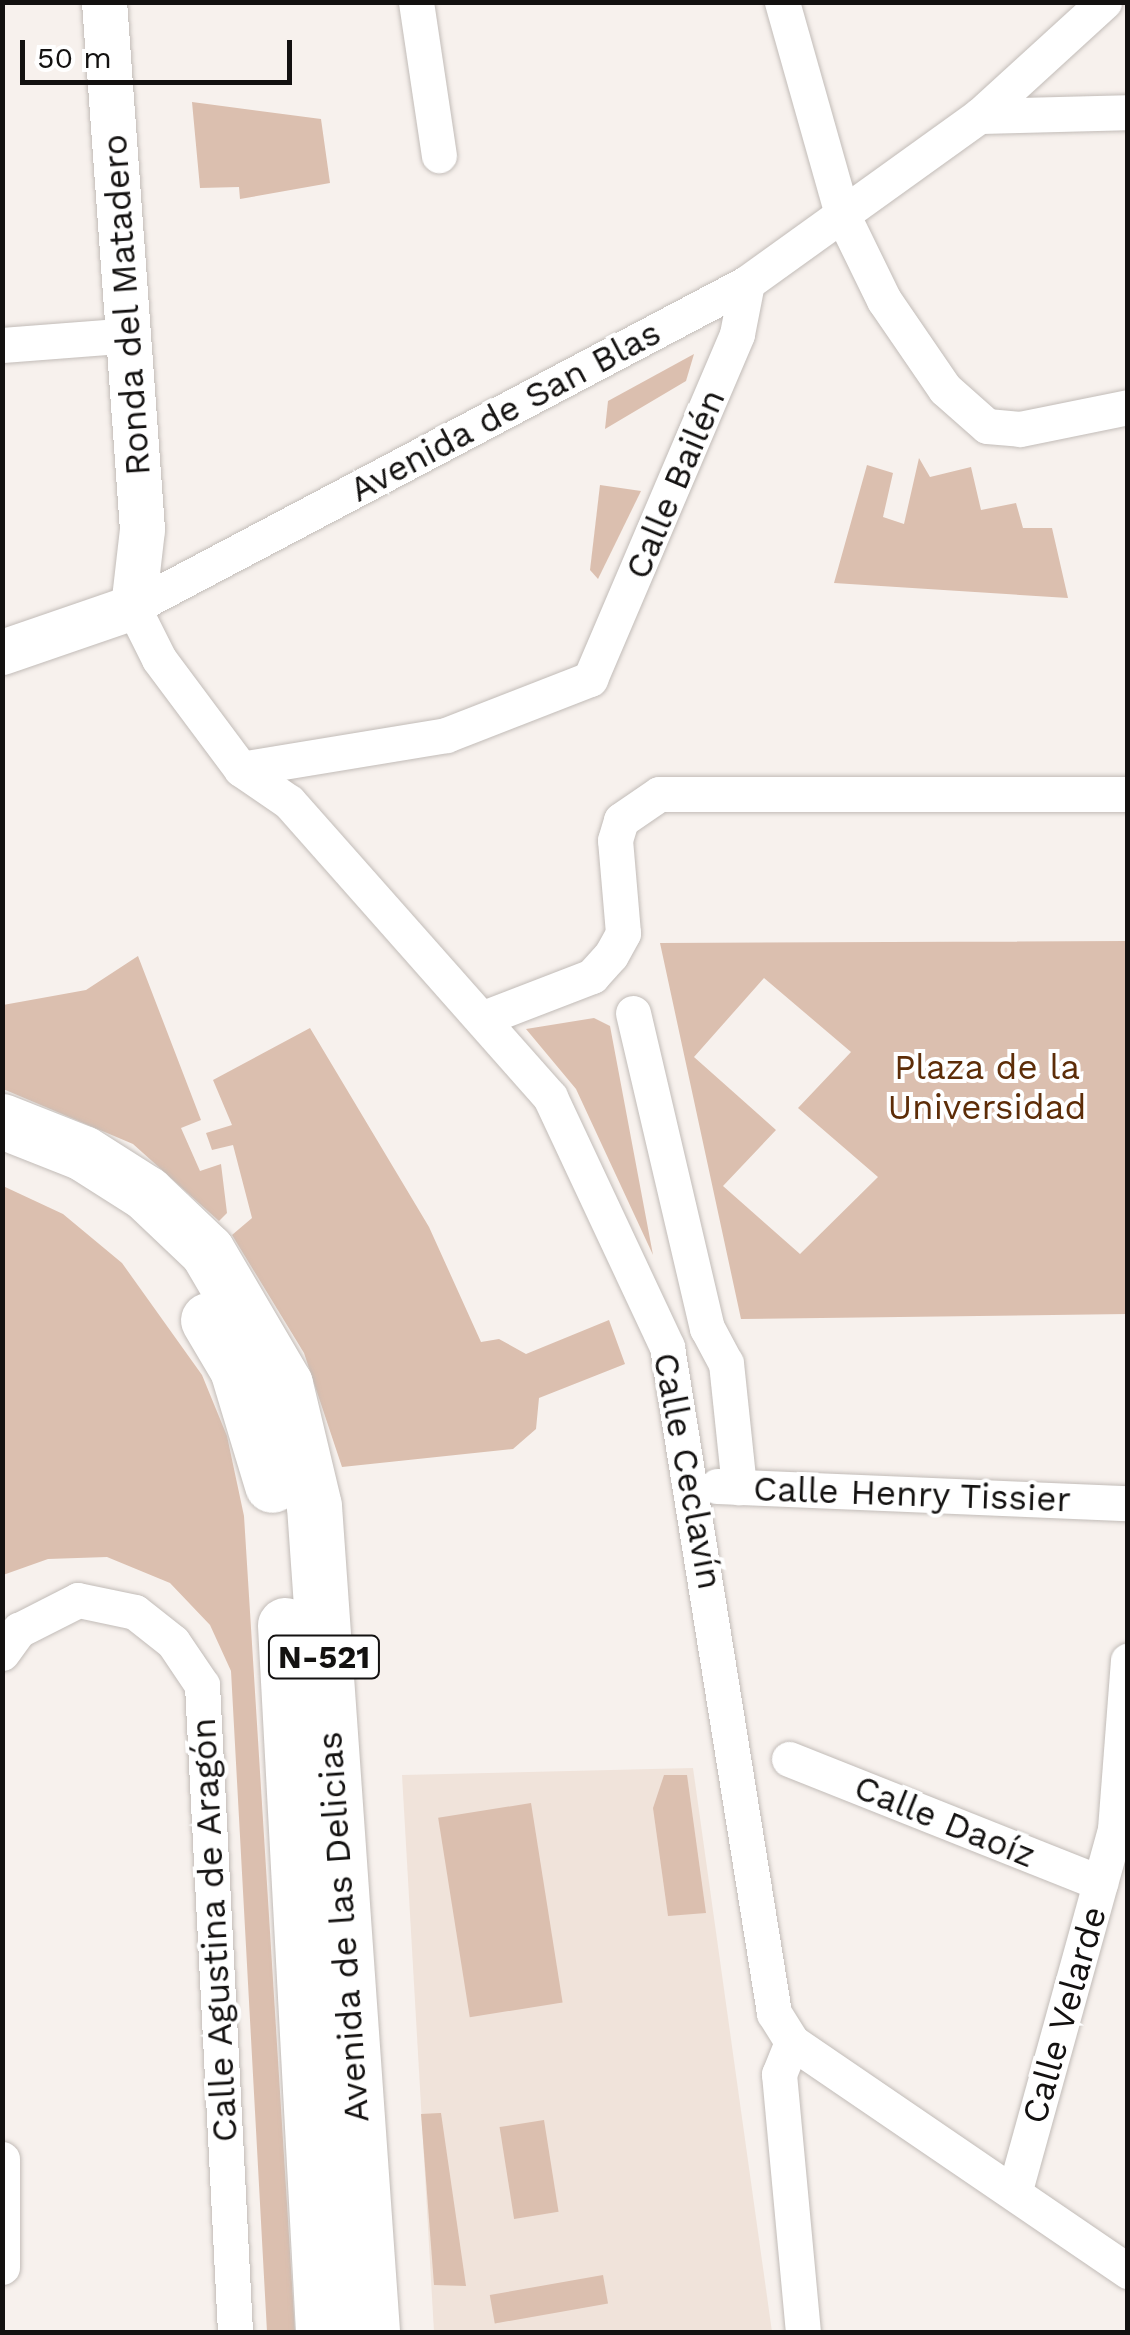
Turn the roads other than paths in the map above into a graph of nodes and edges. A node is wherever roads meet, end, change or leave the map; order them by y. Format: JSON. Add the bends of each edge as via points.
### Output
{"nodes":[{"id":1,"x":104,"y":2,"type":"edge"},
{"id":2,"x":416,"y":2,"type":"edge"},
{"id":3,"x":782,"y":2,"type":"edge"},
{"id":4,"x":1104,"y":2,"type":"edge"},
{"id":5,"x":1128,"y":112,"type":"edge"},
{"id":6,"x":979,"y":116,"type":"junction"},
{"id":7,"x":439,"y":156,"type":"dead end"},
{"id":8,"x":842,"y":214,"type":"junction"},
{"id":9,"x":747,"y":283,"type":"junction"},
{"id":10,"x":131,"y":335,"type":"junction"},
{"id":11,"x":2,"y":345,"type":"edge"},
{"id":12,"x":1128,"y":406,"type":"edge"},
{"id":13,"x":133,"y":607,"type":"junction"},
{"id":14,"x":2,"y":652,"type":"edge"},
{"id":15,"x":241,"y":769,"type":"junction"},
{"id":16,"x":1128,"y":794,"type":"edge"},
{"id":17,"x":633,"y":1013,"type":"dead end"},
{"id":18,"x":486,"y":1017,"type":"junction"},
{"id":19,"x":2,"y":1121,"type":"edge"},
{"id":20,"x":2,"y":1159,"type":"edge"},
{"id":21,"x":707,"y":1328,"type":"junction"},
{"id":22,"x":667,"y":1347,"type":"junction"},
{"id":23,"x":696,"y":1486,"type":"junction"},
{"id":24,"x":739,"y":1486,"type":"junction"},
{"id":25,"x":1128,"y":1503,"type":"edge"},
{"id":26,"x":2,"y":1653,"type":"edge"},
{"id":27,"x":1128,"y":1661,"type":"edge"},
{"id":28,"x":790,"y":1759,"type":"dead end"},
{"id":29,"x":1100,"y":1883,"type":"junction"},
{"id":30,"x":792,"y":2042,"type":"junction"},
{"id":31,"x":2,"y":2160,"type":"edge"},
{"id":32,"x":1015,"y":2190,"type":"junction"},
{"id":33,"x":2,"y":2266,"type":"edge"},
{"id":34,"x":1128,"y":2271,"type":"edge"},
{"id":35,"x":235,"y":2332,"type":"edge"},
{"id":36,"x":323,"y":2332,"type":"edge"},
{"id":37,"x":372,"y":2332,"type":"edge"},
{"id":38,"x":803,"y":2332,"type":"edge"}],
"edges":[{"from":1,"to":10,"type":"street","name":"Ronda del Matadero"},
{"from":2,"to":7,"type":"street"},
{"from":3,"to":8,"type":"street"},
{"from":4,"to":6,"type":"street","name":"Avenida de San Blas","via":[[1038,55]]},
{"from":5,"to":6,"type":"street","via":[[1067,119]]},
{"from":6,"to":8,"type":"street","name":"Avenida de San Blas"},
{"from":8,"to":9,"type":"street","name":"Avenida de San Blas"},
{"from":8,"to":12,"type":"street","via":[[884,300],[945,389],[987,426],[1020,429]]},
{"from":9,"to":13,"type":"street","name":"Avenida de San Blas"},
{"from":9,"to":15,"type":"street","name":"Calle Bailén","via":[[736,334],[590,679],[446,735]]},
{"from":10,"to":11,"type":"street"},
{"from":10,"to":13,"type":"street","name":"Ronda del Matadero","via":[[142,529]]},
{"from":13,"to":14,"type":"street","name":"Avenida de San Blas"},
{"from":13,"to":15,"type":"street","name":"Calle Ceclavín","via":[[158,659]]},
{"from":15,"to":18,"type":"street","name":"Calle Ceclavín","via":[[288,802]]},
{"from":16,"to":18,"type":"street","via":[[658,794],[620,820],[614,840],[623,933],[611,956],[592,976]]},
{"from":17,"to":21,"type":"street"},
{"from":18,"to":22,"type":"street","name":"Calle Ceclavín","via":[[550,1097]]},
{"from":19,"to":37,"type":"main road","name":"Avenida de las Delicias","number":"N-521","via":[[83,1153],[146,1192],[207,1251],[286,1384],[314,1506]]},
{"from":20,"to":36,"type":"main road","name":"Avenida de las Delicias","number":"N-521","via":[[116,1212],[187,1285],[237,1369],[266,1453],[280,1535]]},
{"from":21,"to":22,"type":"street"},
{"from":21,"to":24,"type":"street","via":[[726,1363]]},
{"from":22,"to":23,"type":"street","name":"Calle Ceclavín"},
{"from":23,"to":24,"type":"street","name":"Calle Henry Tissier"},
{"from":23,"to":30,"type":"street","name":"Calle Ceclavín","via":[[766,1976]]},
{"from":24,"to":25,"type":"street","name":"Calle Henry Tissier"},
{"from":26,"to":35,"type":"street","name":"Calle Agustina de Aragón","via":[[18,1630],[78,1600],[134,1612],[173,1642],[202,1686]]},
{"from":27,"to":29,"type":"street","name":"Calle Velarde","via":[[1114,1830]]},
{"from":28,"to":29,"type":"street","name":"Calle Daoíz"},
{"from":29,"to":32,"type":"street","name":"Calle Velarde"},
{"from":30,"to":32,"type":"street"},
{"from":30,"to":38,"type":"street","via":[[780,2074]]},
{"from":31,"to":33,"type":"street"},
{"from":32,"to":34,"type":"street"}]}
